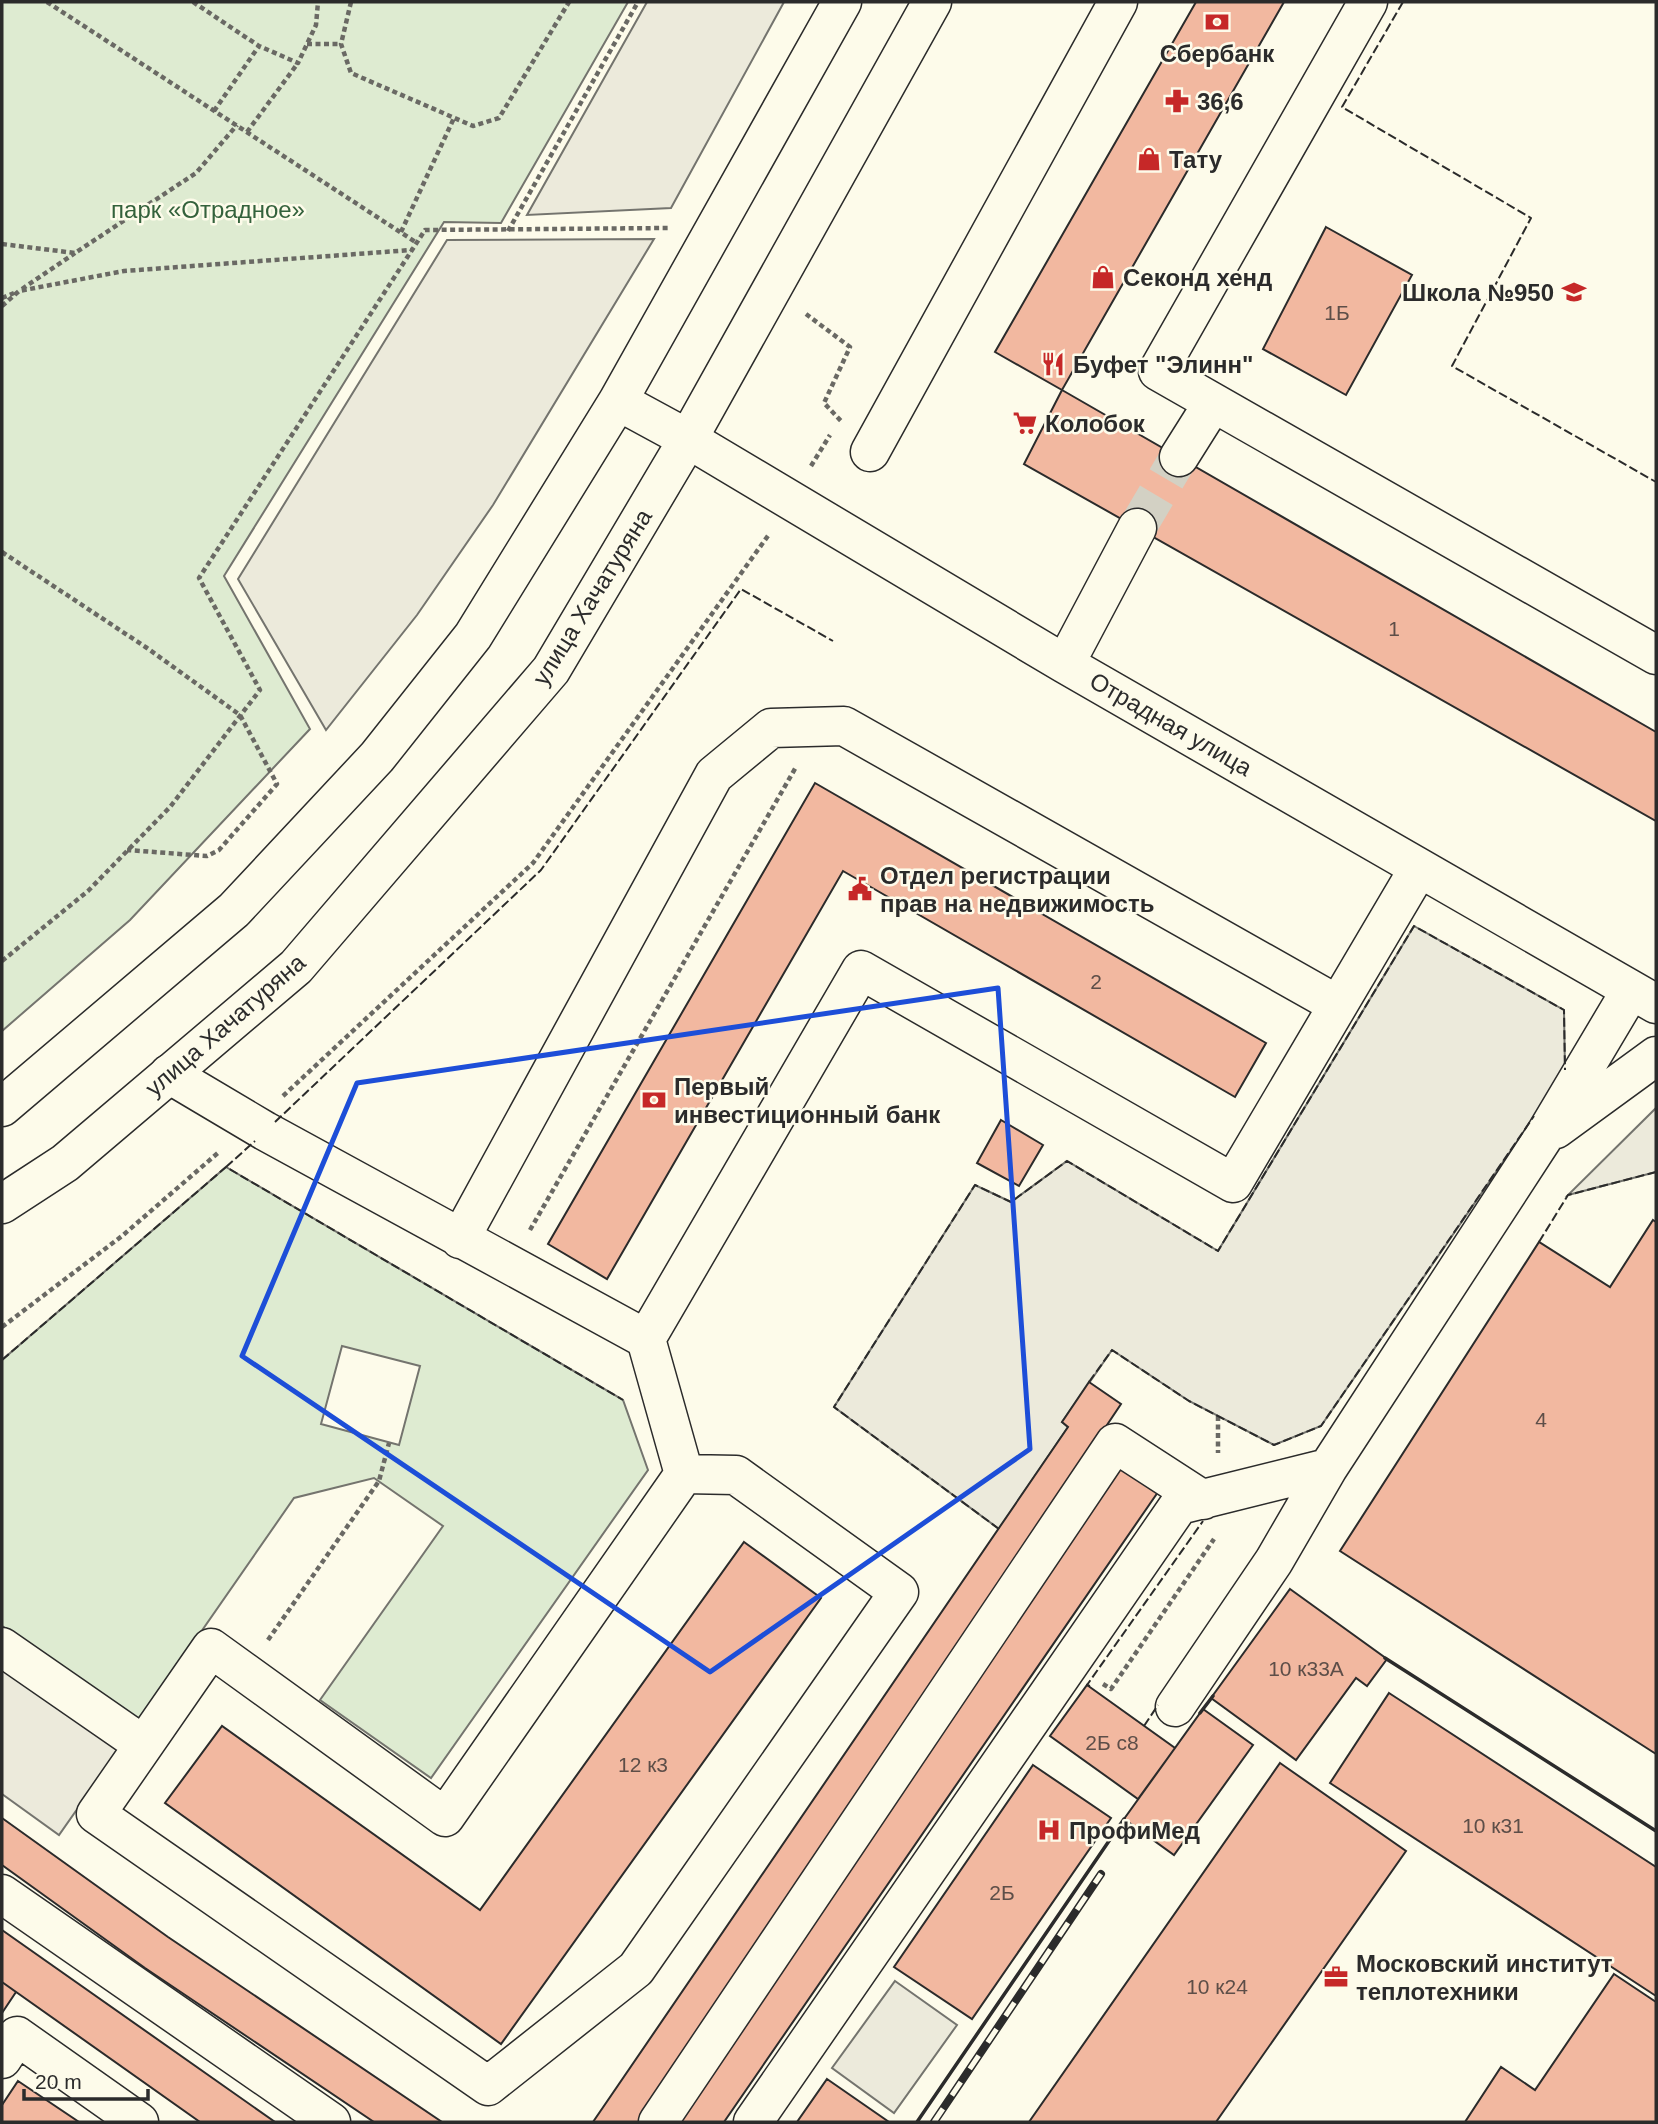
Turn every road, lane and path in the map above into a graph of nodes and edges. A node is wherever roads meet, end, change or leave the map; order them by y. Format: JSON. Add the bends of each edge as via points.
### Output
{"nodes":[{"id":1,"x":47,"y":2,"type":"edge"},
{"id":2,"x":193,"y":2,"type":"edge"},
{"id":3,"x":318,"y":2,"type":"edge"},
{"id":4,"x":351,"y":2,"type":"edge"},
{"id":5,"x":569,"y":2,"type":"edge"},
{"id":6,"x":638,"y":2,"type":"edge"},
{"id":7,"x":842,"y":2,"type":"edge"},
{"id":8,"x":932,"y":2,"type":"edge"},
{"id":9,"x":1118,"y":2,"type":"edge"},
{"id":10,"x":1368,"y":2,"type":"edge"},
{"id":11,"x":307,"y":44,"type":"junction"},
{"id":12,"x":341,"y":44,"type":"junction"},
{"id":13,"x":259,"y":46,"type":"junction"},
{"id":14,"x":298,"y":63,"type":"junction"},
{"id":15,"x":214,"y":111,"type":"junction"},
{"id":16,"x":454,"y":118,"type":"junction"},
{"id":17,"x":237,"y":125,"type":"junction"},
{"id":18,"x":247,"y":132,"type":"junction"},
{"id":19,"x":670,"y":228,"type":"dead end"},
{"id":20,"x":508,"y":231,"type":"junction"},
{"id":21,"x":401,"y":232,"type":"junction"},
{"id":22,"x":417,"y":243,"type":"junction"},
{"id":23,"x":2,"y":244,"type":"edge"},
{"id":24,"x":412,"y":250,"type":"junction"},
{"id":25,"x":75,"y":253,"type":"junction"},
{"id":26,"x":19,"y":291,"type":"junction"},
{"id":27,"x":2,"y":298,"type":"edge"},
{"id":28,"x":2,"y":306,"type":"edge"},
{"id":29,"x":806,"y":314,"type":"dead end"},
{"id":30,"x":618,"y":401,"type":"junction"},
{"id":31,"x":1213,"y":403,"type":"junction"},
{"id":32,"x":688,"y":439,"type":"junction"},
{"id":33,"x":870,"y":452,"type":"joint"},
{"id":34,"x":1180,"y":457,"type":"tunnel mouth"},
{"id":35,"x":1137,"y":528,"type":"tunnel mouth"},
{"id":36,"x":2,"y":552,"type":"edge"},
{"id":37,"x":755,"y":558,"type":"dead end"},
{"id":38,"x":1656,"y":655,"type":"edge"},
{"id":39,"x":1065,"y":664,"type":"junction"},
{"id":40,"x":240,"y":715,"type":"junction"},
{"id":41,"x":127,"y":850,"type":"junction"},
{"id":42,"x":1419,"y":868,"type":"junction"},
{"id":43,"x":2,"y":961,"type":"edge"},
{"id":44,"x":1644,"y":997,"type":"edge"},
{"id":45,"x":1338,"y":1005,"type":"junction"},
{"id":46,"x":1656,"y":1056,"type":"edge"},
{"id":47,"x":169,"y":1074,"type":"junction"},
{"id":48,"x":2,"y":1108,"type":"edge"},
{"id":49,"x":251,"y":1124,"type":"junction"},
{"id":50,"x":1543,"y":1138,"type":"junction"},
{"id":51,"x":2,"y":1204,"type":"edge"},
{"id":52,"x":460,"y":1239,"type":"junction"},
{"id":53,"x":2,"y":1327,"type":"edge"},
{"id":54,"x":646,"y":1339,"type":"junction"},
{"id":55,"x":389,"y":1443,"type":"dead end"},
{"id":56,"x":1328,"y":1468,"type":"junction"},
{"id":57,"x":684,"y":1474,"type":"junction"},
{"id":58,"x":1203,"y":1500,"type":"junction"},
{"id":59,"x":2,"y":1647,"type":"edge"},
{"id":60,"x":244,"y":1673,"type":"junction"},
{"id":61,"x":1175,"y":1707,"type":"dead end"},
{"id":62,"x":142,"y":1744,"type":"junction"},
{"id":63,"x":2,"y":1894,"type":"edge"},
{"id":64,"x":2,"y":2059,"type":"edge"},
{"id":65,"x":139,"y":2122,"type":"edge"},
{"id":66,"x":331,"y":2122,"type":"edge"},
{"id":67,"x":658,"y":2122,"type":"edge"},
{"id":68,"x":753,"y":2122,"type":"edge"}],
"edges":[{"from":1,"to":15,"type":"path"},
{"from":2,"to":13,"type":"path"},
{"from":3,"to":11,"type":"path","via":[[316,24]]},
{"from":4,"to":12,"type":"path"},
{"from":5,"to":16,"type":"path","via":[[499,118],[473,126]]},
{"from":6,"to":20,"type":"path"},
{"from":7,"to":30,"type":"main road"},
{"from":8,"to":32,"type":"main road","name":"улица Хачатуряна"},
{"from":9,"to":33,"type":"main road"},
{"from":10,"to":31,"type":"main road","via":[[1158,371]]},
{"from":11,"to":12,"type":"path"},
{"from":11,"to":14,"type":"path"},
{"from":12,"to":16,"type":"path","via":[[351,73]]},
{"from":13,"to":14,"type":"path"},
{"from":13,"to":15,"type":"path"},
{"from":14,"to":18,"type":"path"},
{"from":15,"to":17,"type":"path"},
{"from":16,"to":21,"type":"path"},
{"from":17,"to":18,"type":"path"},
{"from":17,"to":25,"type":"path","via":[[196,173]]},
{"from":18,"to":21,"type":"path"},
{"from":19,"to":20,"type":"path"},
{"from":20,"to":22,"type":"path","via":[[425,230]]},
{"from":21,"to":22,"type":"path"},
{"from":22,"to":24,"type":"path"},
{"from":23,"to":25,"type":"path"},
{"from":24,"to":26,"type":"path","via":[[124,271]]},
{"from":24,"to":40,"type":"path","via":[[199,578],[260,690]]},
{"from":25,"to":26,"type":"path"},
{"from":26,"to":27,"type":"path"},
{"from":26,"to":28,"type":"path"},
{"from":29,"to":33,"type":"path","via":[[850,347],[824,403]]},
{"from":30,"to":32,"type":"main road","name":"Отрадная улица"},
{"from":30,"to":48,"type":"main road","via":[[472,636],[377,757],[234,910]]},
{"from":31,"to":34,"type":"main road"},
{"from":31,"to":38,"type":"main road"},
{"from":32,"to":39,"type":"main road","name":"Отрадная улица"},
{"from":32,"to":47,"type":"main road","name":"улица Хачатуряна","via":[[551,670],[296,967]]},
{"from":35,"to":39,"type":"main road"},
{"from":36,"to":40,"type":"path"},
{"from":37,"to":49,"type":"path","via":[[533,863]]},
{"from":39,"to":42,"type":"main road","name":"Отрадная улица"},
{"from":40,"to":41,"type":"path","via":[[170,807]]},
{"from":40,"to":41,"type":"path","via":[[277,784],[219,850],[207,856]]},
{"from":41,"to":43,"type":"path","via":[[88,891]]},
{"from":42,"to":44,"type":"main road","name":"Отрадная улица"},
{"from":42,"to":45,"type":"main road"},
{"from":44,"to":50,"type":"main road"},
{"from":45,"to":52,"type":"main road","via":[[844,726],[771,729],[714,775]]},
{"from":45,"to":54,"type":"main road","via":[[1233,1183],[861,970]]},
{"from":46,"to":50,"type":"main road"},
{"from":47,"to":49,"type":"main road"},
{"from":47,"to":51,"type":"main road","name":"улица Хачатуряна","via":[[65,1163]]},
{"from":49,"to":52,"type":"main road"},
{"from":49,"to":53,"type":"path","via":[[122,1236]]},
{"from":50,"to":56,"type":"main road"},
{"from":52,"to":54,"type":"main road"},
{"from":54,"to":57,"type":"main road"},
{"from":55,"to":60,"type":"path","via":[[379,1481]]},
{"from":56,"to":58,"type":"main road"},
{"from":56,"to":61,"type":"main road","via":[[1274,1561]]},
{"from":57,"to":60,"type":"main road","via":[[445,1817]]},
{"from":57,"to":62,"type":"main road","via":[[736,1475],[899,1592],[636,1969],[488,2086],[96,1814]]},
{"from":58,"to":67,"type":"main road","via":[[1115,1443]]},
{"from":58,"to":68,"type":"main road","via":[[1180,1505]]},
{"from":59,"to":62,"type":"main road"},
{"from":60,"to":62,"type":"main road","via":[[211,1648]]},
{"from":63,"to":66,"type":"main road"},
{"from":64,"to":65,"type":"main road","via":[[17,2036]]}]}
